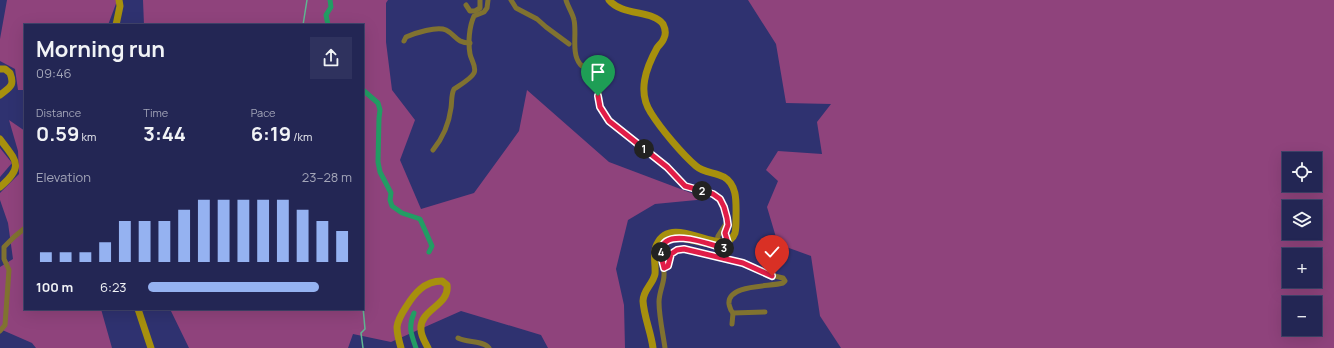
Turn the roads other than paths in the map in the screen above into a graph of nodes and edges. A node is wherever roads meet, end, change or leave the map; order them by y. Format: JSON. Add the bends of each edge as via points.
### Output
{"nodes":[{"id":1,"x":119,"y":0,"type":"edge"},
{"id":2,"x":480,"y":0,"type":"edge"},
{"id":3,"x":488,"y":0,"type":"edge"},
{"id":4,"x":511,"y":0,"type":"edge"},
{"id":5,"x":566,"y":0,"type":"edge"},
{"id":6,"x":609,"y":0,"type":"edge"},
{"id":7,"x":466,"y":6,"type":"dead end"},
{"id":8,"x":116,"y":24,"type":"edge"},
{"id":9,"x":404,"y":41,"type":"dead end"},
{"id":10,"x":470,"y":43,"type":"junction"},
{"id":11,"x":569,"y":44,"type":"dead end"},
{"id":12,"x":0,"y":69,"type":"edge"},
{"id":13,"x":0,"y":95,"type":"edge"},
{"id":14,"x":0,"y":138,"type":"edge"},
{"id":15,"x":433,"y":150,"type":"dead end"},
{"id":16,"x":0,"y":187,"type":"edge"},
{"id":17,"x":727,"y":222,"type":"junction"},
{"id":18,"x":24,"y":229,"type":"edge"},
{"id":19,"x":722,"y":229,"type":"junction"},
{"id":20,"x":709,"y":240,"type":"junction"},
{"id":21,"x":728,"y":241,"type":"junction"},
{"id":22,"x":718,"y":242,"type":"junction"},
{"id":23,"x":664,"y":268,"type":"junction"},
{"id":24,"x":138,"y":310,"type":"edge"},
{"id":25,"x":765,"y":312,"type":"dead end"},
{"id":26,"x":733,"y":313,"type":"junction"},
{"id":27,"x":732,"y":324,"type":"dead end"},
{"id":28,"x":0,"y":331,"type":"edge"},
{"id":29,"x":458,"y":338,"type":"dead end"},
{"id":30,"x":151,"y":348,"type":"edge"},
{"id":31,"x":401,"y":348,"type":"edge"},
{"id":32,"x":428,"y":348,"type":"edge"},
{"id":33,"x":489,"y":348,"type":"edge"},
{"id":34,"x":653,"y":348,"type":"edge"},
{"id":35,"x":664,"y":348,"type":"edge"}],
"edges":[{"from":1,"to":8,"type":"street"},
{"from":2,"to":7,"type":"street","via":[[480,8],[475,11],[470,11]]},
{"from":3,"to":10,"type":"street","via":[[484,12],[476,14],[473,19]]},
{"from":4,"to":11,"type":"street","via":[[516,8],[537,19]]},
{"from":5,"to":17,"type":"street","via":[[574,20],[574,41],[579,63],[583,67],[600,71],[598,96],[602,112],[609,121],[667,167],[685,186],[713,194],[720,199],[726,211]]},
{"from":6,"to":21,"type":"street","via":[[619,8],[658,19],[664,27],[664,38],[646,73],[645,101],[658,124],[693,163],[703,171],[724,177],[733,186],[736,230]]},
{"from":9,"to":10,"type":"street","via":[[413,34],[438,29],[446,30],[460,42]]},
{"from":10,"to":15,"type":"street","via":[[474,72],[454,89],[447,125]]},
{"from":12,"to":13,"type":"street","via":[[10,73],[13,80],[11,87]]},
{"from":14,"to":16,"type":"street","via":[[15,160],[16,170]]},
{"from":17,"to":19,"type":"street"},
{"from":17,"to":21,"type":"street","via":[[725,233]]},
{"from":18,"to":28,"type":"street","via":[[4,247],[4,259],[9,270],[5,325]]},
{"from":19,"to":20,"type":"street"},
{"from":19,"to":22,"type":"street"},
{"from":20,"to":22,"type":"street"},
{"from":20,"to":34,"type":"street","via":[[673,232],[664,236],[656,245],[655,276],[643,297]]},
{"from":21,"to":22,"type":"street"},
{"from":21,"to":23,"type":"street","via":[[728,246],[723,248],[672,238],[663,245],[661,252]]},
{"from":23,"to":26,"type":"street","via":[[668,266],[671,254],[684,249],[743,263],[784,279],[780,284],[752,287],[733,294],[729,302]]},
{"from":23,"to":35,"type":"street","via":[[659,304]]},
{"from":24,"to":30,"type":"street"},
{"from":25,"to":26,"type":"street"},
{"from":26,"to":27,"type":"street"},
{"from":29,"to":33,"type":"street"},
{"from":31,"to":32,"type":"street","via":[[397,325],[404,310],[420,289],[442,281],[447,285],[442,302],[425,315],[420,326]]}]}
